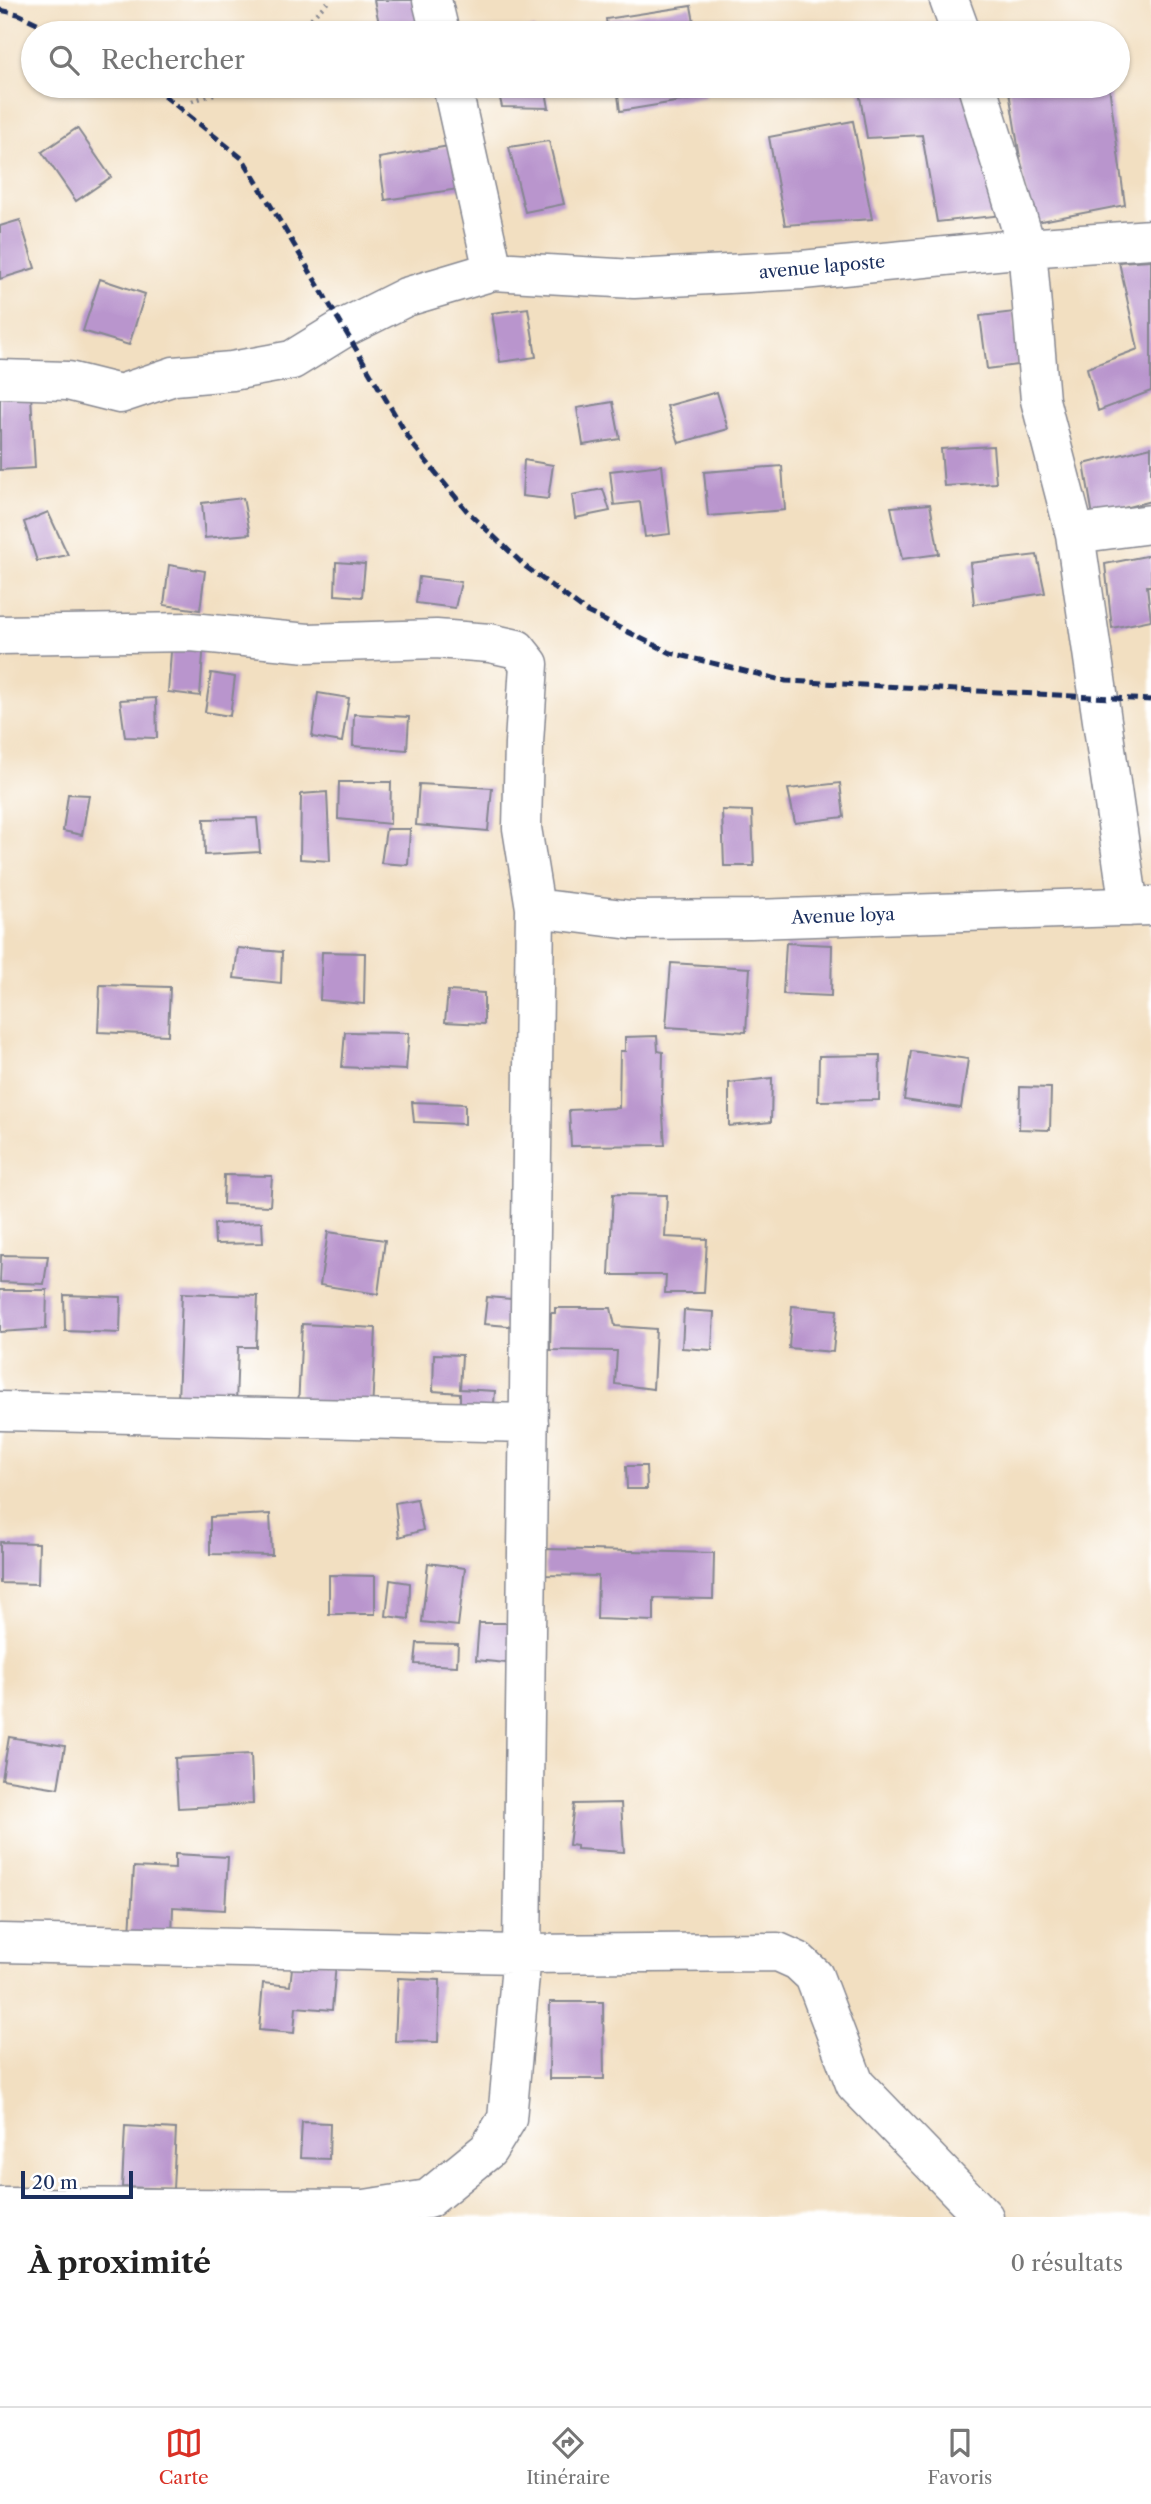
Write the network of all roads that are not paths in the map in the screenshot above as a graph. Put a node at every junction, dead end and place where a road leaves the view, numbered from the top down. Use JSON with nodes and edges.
{"nodes":[{"id":1,"x":432,"y":0,"type":"edge"},
{"id":2,"x":949,"y":0,"type":"edge"},
{"id":3,"x":437,"y":21,"type":"edge"},
{"id":4,"x":957,"y":21,"type":"edge"},
{"id":5,"x":455,"y":98,"type":"edge"},
{"id":6,"x":981,"y":98,"type":"edge"},
{"id":7,"x":1151,"y":239,"type":"edge"},
{"id":8,"x":1027,"y":248,"type":"junction"},
{"id":9,"x":493,"y":271,"type":"junction"},
{"id":10,"x":0,"y":379,"type":"edge"},
{"id":11,"x":1151,"y":524,"type":"edge"},
{"id":12,"x":1075,"y":534,"type":"junction"},
{"id":13,"x":0,"y":635,"type":"edge"},
{"id":14,"x":1140,"y":906,"type":"edge"},
{"id":15,"x":535,"y":908,"type":"junction"},
{"id":16,"x":0,"y":1411,"type":"edge"},
{"id":17,"x":529,"y":1423,"type":"junction"},
{"id":18,"x":0,"y":1943,"type":"edge"},
{"id":19,"x":522,"y":1954,"type":"junction"},
{"id":20,"x":0,"y":2207,"type":"edge"},
{"id":21,"x":984,"y":2217,"type":"edge"}],
"edges":[{"from":1,"to":3,"type":"street"},
{"from":2,"to":4,"type":"street"},
{"from":5,"to":9,"type":"street"},
{"from":6,"to":8,"type":"street"},
{"from":7,"to":8,"type":"street","name":"avenue laposte"},
{"from":8,"to":9,"type":"street","name":"avenue laposte"},
{"from":8,"to":12,"type":"street"},
{"from":9,"to":10,"type":"street","name":"avenue laposte"},
{"from":11,"to":12,"type":"street"},
{"from":12,"to":14,"type":"street"},
{"from":13,"to":15,"type":"street"},
{"from":14,"to":15,"type":"street","name":"Avenue loya"},
{"from":15,"to":17,"type":"street"},
{"from":16,"to":17,"type":"street"},
{"from":17,"to":19,"type":"street"},
{"from":18,"to":19,"type":"street"},
{"from":19,"to":20,"type":"street"},
{"from":19,"to":21,"type":"street"}]}
